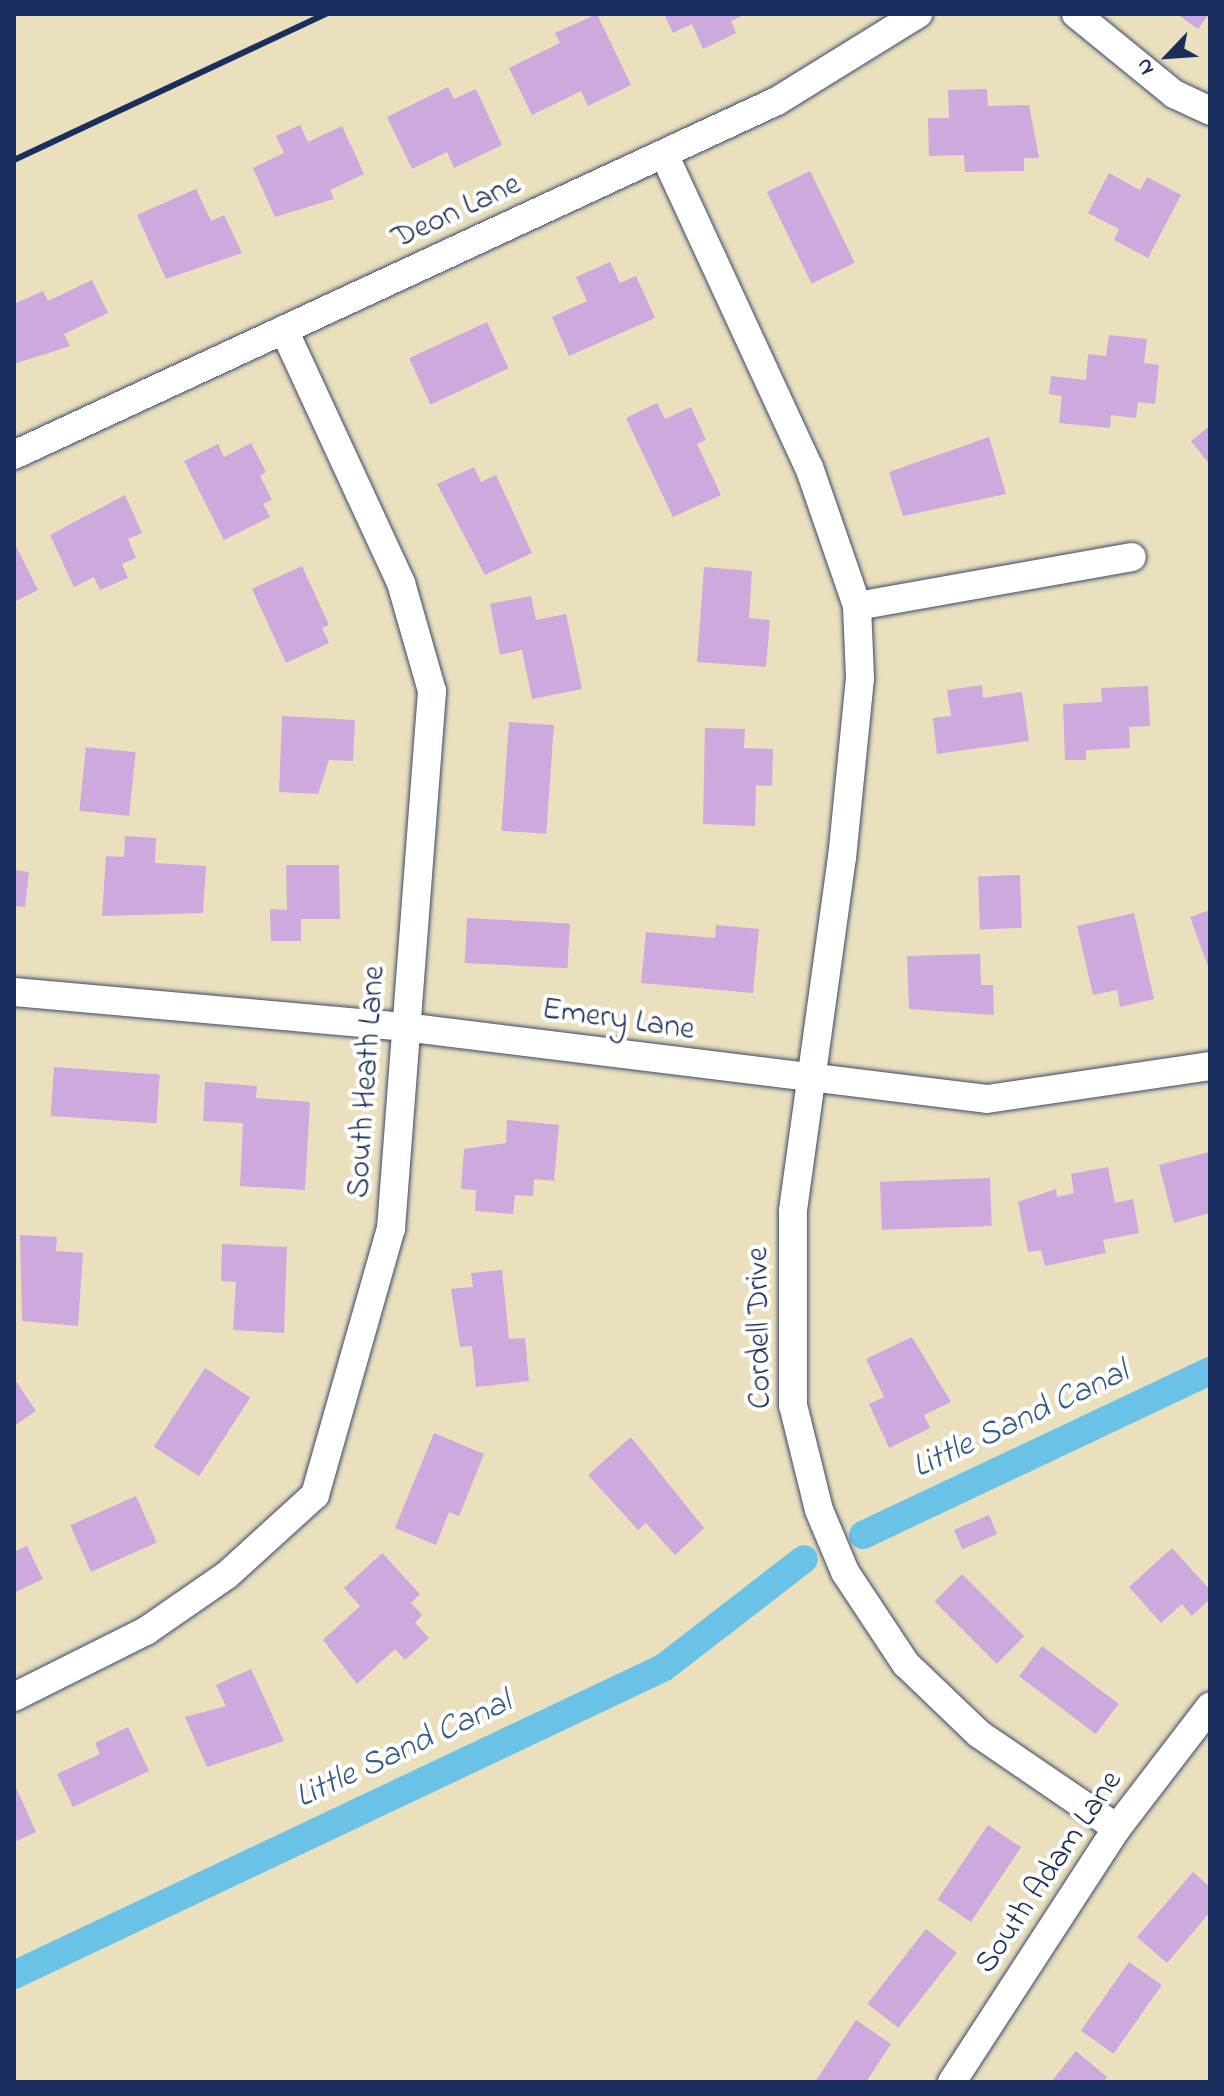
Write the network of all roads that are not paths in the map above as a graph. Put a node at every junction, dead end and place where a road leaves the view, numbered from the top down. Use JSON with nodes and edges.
{"nodes":[{"id":1,"x":918,"y":14,"type":"edge"},
{"id":2,"x":1076,"y":14,"type":"edge"},
{"id":3,"x":1210,"y":111,"type":"edge"},
{"id":4,"x":665,"y":156,"type":"junction"},
{"id":5,"x":284,"y":330,"type":"junction"},
{"id":6,"x":14,"y":455,"type":"edge"},
{"id":7,"x":1132,"y":557,"type":"dead end"},
{"id":8,"x":857,"y":606,"type":"junction"},
{"id":9,"x":14,"y":992,"type":"edge"},
{"id":10,"x":404,"y":1027,"type":"junction"},
{"id":11,"x":1210,"y":1066,"type":"edge"},
{"id":12,"x":812,"y":1082,"type":"junction"},
{"id":13,"x":14,"y":1697,"type":"edge"},
{"id":14,"x":1210,"y":1707,"type":"edge"},
{"id":15,"x":1117,"y":1828,"type":"junction"},
{"id":16,"x":952,"y":2082,"type":"edge"}],
"edges":[{"from":1,"to":4,"type":"street","name":"Deon Lane"},
{"from":2,"to":3,"type":"street"},
{"from":4,"to":5,"type":"street","name":"Deon Lane"},
{"from":4,"to":8,"type":"street","name":"Cordell Drive"},
{"from":5,"to":6,"type":"street","name":"Deon Lane"},
{"from":5,"to":10,"type":"street","name":"South Heath Lane"},
{"from":7,"to":8,"type":"street"},
{"from":8,"to":12,"type":"street","name":"Cordell Drive"},
{"from":9,"to":10,"type":"street","name":"Emery Lane"},
{"from":10,"to":12,"type":"street","name":"Emery Lane"},
{"from":10,"to":13,"type":"street","name":"South Heath Lane"},
{"from":11,"to":12,"type":"street","name":"Emery Lane"},
{"from":12,"to":15,"type":"street","name":"Cordell Drive"},
{"from":14,"to":15,"type":"street","name":"South Adam Lane"},
{"from":15,"to":16,"type":"street","name":"South Adam Lane"}]}
